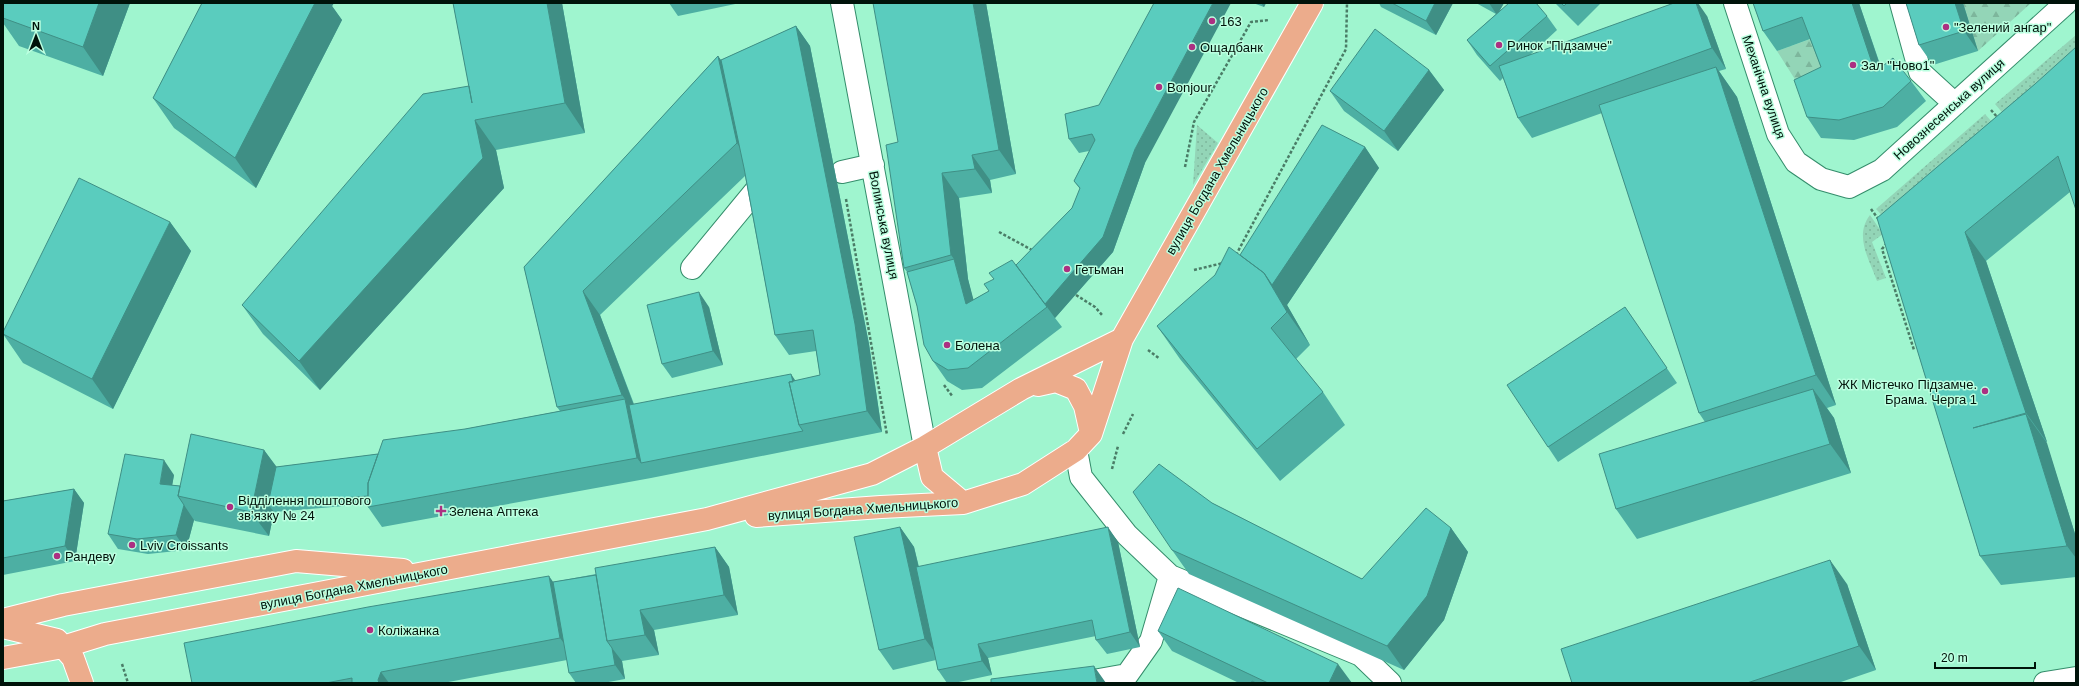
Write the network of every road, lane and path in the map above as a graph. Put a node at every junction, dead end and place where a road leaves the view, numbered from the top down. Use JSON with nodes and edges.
{"nodes":[{"id":1,"x":842,"y":3,"type":"edge"},
{"id":2,"x":1347,"y":3,"type":"edge"},
{"id":3,"x":1735,"y":3,"type":"edge"},
{"id":4,"x":1901,"y":3,"type":"edge"},
{"id":5,"x":2066,"y":3,"type":"edge"},
{"id":6,"x":1310,"y":7,"type":"edge"},
{"id":7,"x":1955,"y":104,"type":"junction"},
{"id":8,"x":1987,"y":105,"type":"dead end"},
{"id":9,"x":2002,"y":122,"type":"edge"},
{"id":10,"x":873,"y":165,"type":"junction"},
{"id":11,"x":842,"y":172,"type":"joint"},
{"id":12,"x":1184,"y":174,"type":"dead end"},
{"id":13,"x":1821,"y":179,"type":"joint"},
{"id":14,"x":758,"y":188,"type":"edge"},
{"id":15,"x":1871,"y":209,"type":"dead end"},
{"id":16,"x":1884,"y":226,"type":"edge"},
{"id":17,"x":999,"y":232,"type":"dead end"},
{"id":18,"x":1889,"y":241,"type":"edge"},
{"id":19,"x":1033,"y":251,"type":"edge"},
{"id":20,"x":1234,"y":260,"type":"edge"},
{"id":21,"x":1227,"y":262,"type":"edge"},
{"id":22,"x":692,"y":268,"type":"dead end"},
{"id":23,"x":1155,"y":280,"type":"junction"},
{"id":24,"x":1076,"y":295,"type":"dead end"},
{"id":25,"x":1095,"y":307,"type":"dead end"},
{"id":26,"x":1122,"y":339,"type":"junction"},
{"id":27,"x":1914,"y":350,"type":"edge"},
{"id":28,"x":1021,"y":389,"type":"junction"},
{"id":29,"x":1091,"y":434,"type":"junction"},
{"id":30,"x":888,"y":440,"type":"dead end"},
{"id":31,"x":925,"y":447,"type":"junction"},
{"id":32,"x":1076,"y":450,"type":"junction"},
{"id":33,"x":963,"y":503,"type":"junction"},
{"id":34,"x":707,"y":520,"type":"junction"},
{"id":35,"x":432,"y":572,"type":"junction"},
{"id":36,"x":1170,"y":576,"type":"junction"},
{"id":37,"x":3,"y":620,"type":"edge"},
{"id":38,"x":3,"y":627,"type":"edge"},
{"id":39,"x":63,"y":647,"type":"junction"},
{"id":40,"x":3,"y":658,"type":"edge"},
{"id":41,"x":122,"y":664,"type":"dead end"},
{"id":42,"x":2076,"y":678,"type":"edge"},
{"id":43,"x":1128,"y":679,"type":"edge"},
{"id":44,"x":82,"y":683,"type":"edge"},
{"id":45,"x":128,"y":683,"type":"edge"},
{"id":46,"x":1082,"y":683,"type":"edge"},
{"id":47,"x":1390,"y":683,"type":"edge"},
{"id":48,"x":2045,"y":683,"type":"edge"}],
"edges":[{"from":1,"to":10,"type":"street","name":"Волинська вулиця"},
{"from":2,"to":20,"type":"path"},
{"from":3,"to":13,"type":"street","name":"Механічна вулиця"},
{"from":4,"to":7,"type":"street"},
{"from":5,"to":7,"type":"street","name":"Новознесенська вулиця"},
{"from":6,"to":12,"type":"path"},
{"from":6,"to":23,"type":"main road","name":"вулиця Богдана Хмельницького"},
{"from":7,"to":13,"type":"street","name":"Новознесенська вулиця"},
{"from":8,"to":9,"type":"path"},
{"from":10,"to":11,"type":"street"},
{"from":10,"to":31,"type":"street","name":"Волинська вулиця"},
{"from":11,"to":30,"type":"path"},
{"from":14,"to":22,"type":"street"},
{"from":15,"to":16,"type":"path"},
{"from":17,"to":19,"type":"path"},
{"from":18,"to":27,"type":"path"},
{"from":21,"to":23,"type":"path"},
{"from":23,"to":26,"type":"main road","name":"вулиця Богдана Хмельницького"},
{"from":24,"to":25,"type":"path"},
{"from":26,"to":28,"type":"main road","name":"вулиця Богдана Хмельницького"},
{"from":26,"to":29,"type":"main road","name":"вулиця Богдана Хмельницького"},
{"from":28,"to":29,"type":"main road"},
{"from":28,"to":31,"type":"main road","name":"вулиця Богдана Хмельницького"},
{"from":29,"to":32,"type":"main road","name":"вулиця Богдана Хмельницького"},
{"from":31,"to":33,"type":"main road"},
{"from":31,"to":34,"type":"main road","name":"вулиця Богдана Хмельницького"},
{"from":32,"to":33,"type":"main road","name":"вулиця Богдана Хмельницького"},
{"from":32,"to":36,"type":"street"},
{"from":33,"to":34,"type":"main road","name":"вулиця Богдана Хмельницького"},
{"from":34,"to":35,"type":"main road","name":"вулиця Богдана Хмельницького"},
{"from":35,"to":37,"type":"main road"},
{"from":35,"to":39,"type":"main road","name":"вулиця Богдана Хмельницького"},
{"from":36,"to":43,"type":"street"},
{"from":36,"to":47,"type":"street"},
{"from":38,"to":39,"type":"main road"},
{"from":39,"to":40,"type":"main road","name":"вулиця Богдана Хмельницького"},
{"from":39,"to":44,"type":"main road"},
{"from":41,"to":45,"type":"path"},
{"from":42,"to":48,"type":"street"},
{"from":43,"to":46,"type":"street"}]}
